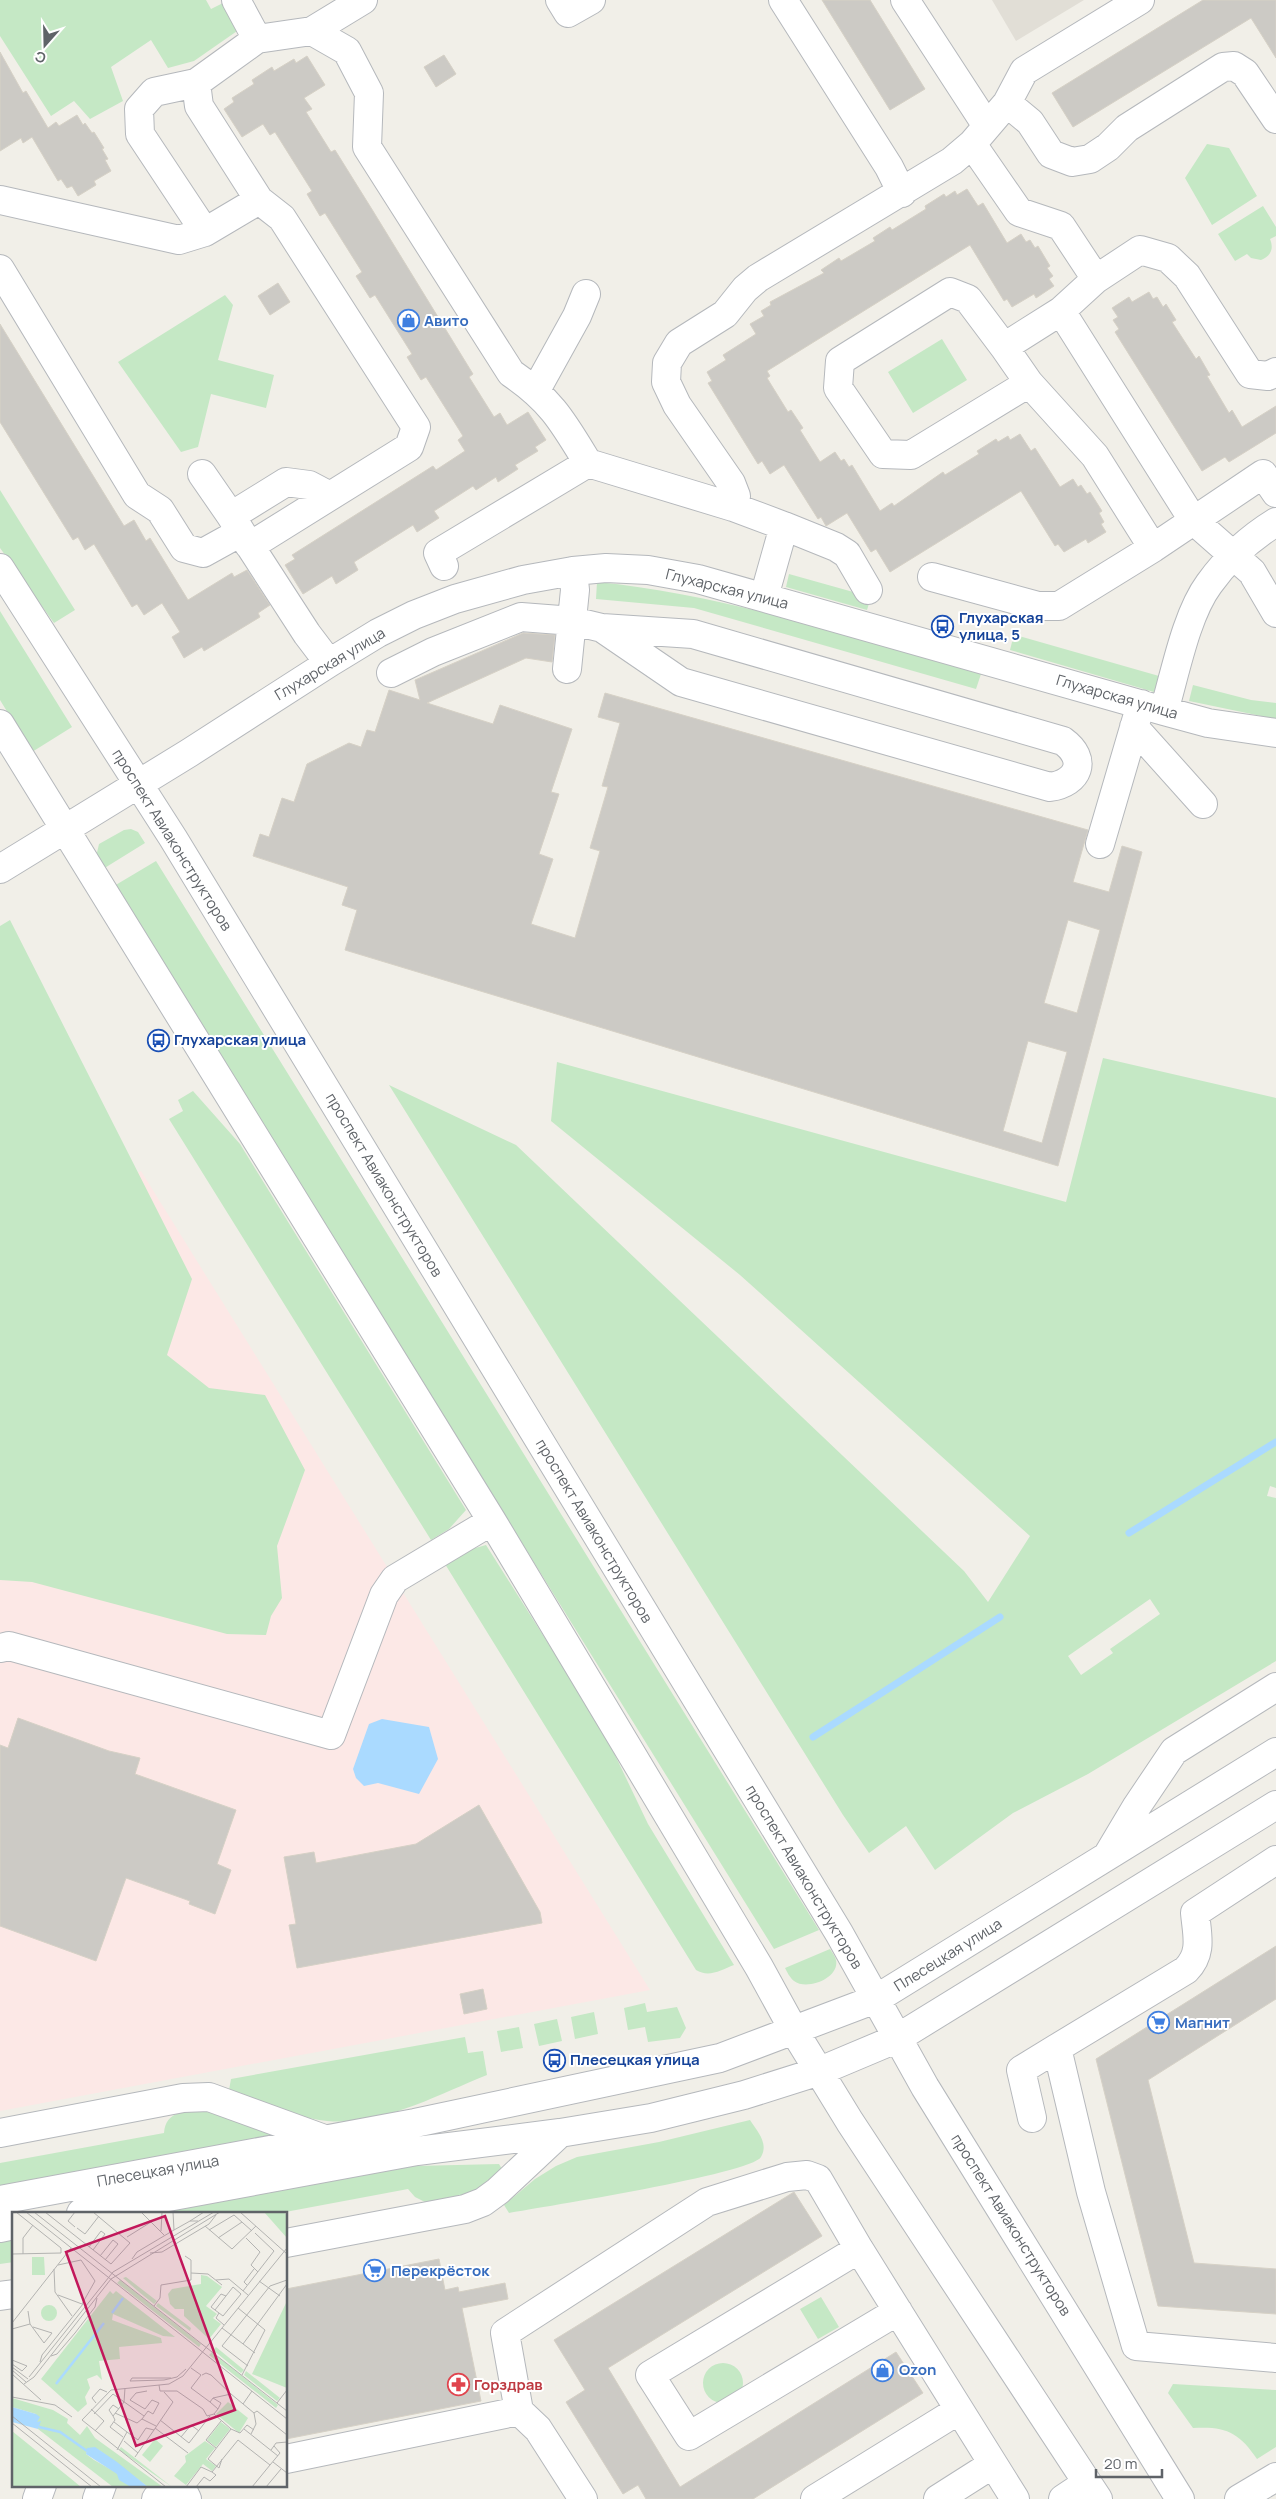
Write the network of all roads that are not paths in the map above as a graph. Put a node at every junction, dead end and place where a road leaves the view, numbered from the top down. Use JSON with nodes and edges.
{"nodes":[{"id":1,"x":236,"y":0,"type":"edge"},
{"id":2,"x":363,"y":0,"type":"edge"},
{"id":3,"x":560,"y":0,"type":"edge"},
{"id":4,"x":591,"y":0,"type":"edge"},
{"id":5,"x":783,"y":0,"type":"edge"},
{"id":6,"x":906,"y":0,"type":"edge"},
{"id":7,"x":1140,"y":0,"type":"edge"},
{"id":8,"x":312,"y":31,"type":"junction"},
{"id":9,"x":257,"y":39,"type":"junction"},
{"id":10,"x":196,"y":83,"type":"junction"},
{"id":11,"x":1007,"y":103,"type":"junction"},
{"id":12,"x":1276,"y":119,"type":"edge"},
{"id":13,"x":979,"y":135,"type":"junction"},
{"id":14,"x":902,"y":192,"type":"junction"},
{"id":15,"x":0,"y":200,"type":"edge"},
{"id":16,"x":259,"y":200,"type":"junction"},
{"id":17,"x":205,"y":232,"type":"junction"},
{"id":18,"x":0,"y":269,"type":"edge"},
{"id":19,"x":1096,"y":279,"type":"junction"},
{"id":20,"x":586,"y":294,"type":"dead end"},
{"id":21,"x":1061,"y":311,"type":"junction"},
{"id":22,"x":1004,"y":347,"type":"junction"},
{"id":23,"x":1276,"y":372,"type":"edge"},
{"id":24,"x":1029,"y":383,"type":"junction"},
{"id":25,"x":536,"y":390,"type":"junction"},
{"id":26,"x":588,"y":463,"type":"junction"},
{"id":27,"x":202,"y":474,"type":"dead end"},
{"id":28,"x":1276,"y":493,"type":"edge"},
{"id":29,"x":733,"y":507,"type":"junction"},
{"id":30,"x":1193,"y":520,"type":"junction"},
{"id":31,"x":1276,"y":522,"type":"edge"},
{"id":32,"x":784,"y":526,"type":"junction"},
{"id":33,"x":241,"y":531,"type":"junction"},
{"id":34,"x":1153,"y":548,"type":"junction"},
{"id":35,"x":1233,"y":555,"type":"junction"},
{"id":36,"x":444,"y":566,"type":"dead end"},
{"id":37,"x":0,"y":568,"type":"edge"},
{"id":38,"x":573,"y":571,"type":"junction"},
{"id":39,"x":932,"y":577,"type":"dead end"},
{"id":40,"x":868,"y":590,"type":"dead end"},
{"id":41,"x":764,"y":597,"type":"junction"},
{"id":42,"x":1276,"y":613,"type":"edge"},
{"id":43,"x":414,"y":615,"type":"junction"},
{"id":44,"x":573,"y":621,"type":"junction"},
{"id":45,"x":602,"y":628,"type":"junction"},
{"id":46,"x":433,"y":652,"type":"junction"},
{"id":47,"x":329,"y":663,"type":"junction"},
{"id":48,"x":567,"y":669,"type":"dead end"},
{"id":49,"x":391,"y":673,"type":"dead end"},
{"id":50,"x":1146,"y":714,"type":"junction"},
{"id":51,"x":0,"y":724,"type":"edge"},
{"id":52,"x":1276,"y":733,"type":"edge"},
{"id":53,"x":137,"y":785,"type":"junction"},
{"id":54,"x":1203,"y":804,"type":"dead end"},
{"id":55,"x":64,"y":828,"type":"junction"},
{"id":56,"x":1100,"y":844,"type":"dead end"},
{"id":57,"x":0,"y":869,"type":"edge"},
{"id":58,"x":492,"y":1521,"type":"junction"},
{"id":59,"x":0,"y":1648,"type":"edge"},
{"id":60,"x":1276,"y":1687,"type":"edge"},
{"id":61,"x":1276,"y":1752,"type":"edge"},
{"id":62,"x":1269,"y":1818,"type":"edge"},
{"id":63,"x":1107,"y":1856,"type":"junction"},
{"id":64,"x":1276,"y":1860,"type":"edge"},
{"id":65,"x":876,"y":1999,"type":"junction"},
{"id":66,"x":793,"y":2029,"type":"junction"},
{"id":67,"x":896,"y":2039,"type":"junction"},
{"id":68,"x":1057,"y":2048,"type":"junction"},
{"id":69,"x":820,"y":2071,"type":"junction"},
{"id":70,"x":1032,"y":2118,"type":"dead end"},
{"id":71,"x":0,"y":2133,"type":"edge"},
{"id":72,"x":560,"y":2133,"type":"junction"},
{"id":73,"x":327,"y":2140,"type":"junction"},
{"id":74,"x":0,"y":2200,"type":"edge"},
{"id":75,"x":86,"y":2212,"type":"edge"},
{"id":76,"x":288,"y":2242,"type":"edge"},
{"id":77,"x":859,"y":2249,"type":"junction"},
{"id":78,"x":898,"y":2311,"type":"junction"},
{"id":79,"x":1276,"y":2358,"type":"edge"},
{"id":80,"x":959,"y":2410,"type":"junction"},
{"id":81,"x":519,"y":2411,"type":"junction"},
{"id":82,"x":288,"y":2459,"type":"edge"},
{"id":83,"x":993,"y":2464,"type":"junction"},
{"id":84,"x":1276,"y":2477,"type":"edge"},
{"id":85,"x":42,"y":2486,"type":"edge"},
{"id":86,"x":102,"y":2486,"type":"edge"},
{"id":87,"x":180,"y":2489,"type":"edge"},
{"id":88,"x":1092,"y":2491,"type":"edge"},
{"id":89,"x":37,"y":2499,"type":"edge"},
{"id":90,"x":97,"y":2499,"type":"edge"},
{"id":91,"x":156,"y":2499,"type":"edge"},
{"id":92,"x":583,"y":2499,"type":"edge"},
{"id":93,"x":815,"y":2499,"type":"edge"},
{"id":94,"x":938,"y":2499,"type":"edge"},
{"id":95,"x":1015,"y":2499,"type":"edge"},
{"id":96,"x":1064,"y":2499,"type":"edge"},
{"id":97,"x":1180,"y":2499,"type":"edge"},
{"id":98,"x":1239,"y":2499,"type":"edge"}],
"edges":[{"from":1,"to":9,"type":"street"},
{"from":2,"to":8,"type":"street"},
{"from":3,"to":4,"type":"street"},
{"from":5,"to":14,"type":"street"},
{"from":6,"to":13,"type":"street"},
{"from":7,"to":11,"type":"street"},
{"from":8,"to":9,"type":"street"},
{"from":8,"to":25,"type":"street"},
{"from":9,"to":10,"type":"street"},
{"from":10,"to":16,"type":"street"},
{"from":10,"to":17,"type":"street"},
{"from":11,"to":12,"type":"street"},
{"from":11,"to":13,"type":"street"},
{"from":13,"to":14,"type":"street"},
{"from":13,"to":19,"type":"street"},
{"from":14,"to":29,"type":"street"},
{"from":15,"to":17,"type":"street"},
{"from":16,"to":17,"type":"street"},
{"from":16,"to":33,"type":"street"},
{"from":18,"to":33,"type":"street"},
{"from":19,"to":21,"type":"street"},
{"from":19,"to":23,"type":"street"},
{"from":20,"to":25,"type":"street"},
{"from":21,"to":22,"type":"street"},
{"from":21,"to":30,"type":"street"},
{"from":22,"to":24,"type":"street"},
{"from":22,"to":24,"type":"street"},
{"from":24,"to":34,"type":"street"},
{"from":25,"to":26,"type":"street"},
{"from":26,"to":29,"type":"street"},
{"from":26,"to":36,"type":"street"},
{"from":27,"to":33,"type":"street"},
{"from":28,"to":30,"type":"street"},
{"from":29,"to":32,"type":"street"},
{"from":30,"to":34,"type":"street"},
{"from":30,"to":35,"type":"street"},
{"from":31,"to":35,"type":"street"},
{"from":32,"to":40,"type":"street"},
{"from":32,"to":41,"type":"street"},
{"from":33,"to":47,"type":"street"},
{"from":34,"to":39,"type":"street"},
{"from":35,"to":42,"type":"street"},
{"from":35,"to":50,"type":"street"},
{"from":37,"to":53,"type":"street","name":"проспект Авиаконструкторов"},
{"from":38,"to":41,"type":"street","name":"Глухарская улица"},
{"from":38,"to":43,"type":"street","name":"Глухарская улица"},
{"from":38,"to":44,"type":"street"},
{"from":41,"to":50,"type":"street","name":"Глухарская улица"},
{"from":43,"to":46,"type":"street"},
{"from":43,"to":47,"type":"street","name":"Глухарская улица"},
{"from":44,"to":45,"type":"street"},
{"from":44,"to":46,"type":"street"},
{"from":44,"to":48,"type":"street"},
{"from":45,"to":45,"type":"street"},
{"from":46,"to":49,"type":"street"},
{"from":47,"to":53,"type":"street","name":"Глухарская улица"},
{"from":50,"to":52,"type":"street","name":"Глухарская улица"},
{"from":50,"to":54,"type":"street"},
{"from":50,"to":56,"type":"street"},
{"from":51,"to":55,"type":"street"},
{"from":53,"to":55,"type":"street","name":"Глухарская улица"},
{"from":53,"to":65,"type":"street","name":"проспект Авиаконструкторов"},
{"from":55,"to":57,"type":"street","name":"Глухарская улица"},
{"from":55,"to":58,"type":"street"},
{"from":58,"to":59,"type":"street"},
{"from":58,"to":66,"type":"street"},
{"from":60,"to":63,"type":"street"},
{"from":61,"to":63,"type":"street","name":"Плесецкая улица"},
{"from":62,"to":67,"type":"street","name":"Плесецкая улица"},
{"from":63,"to":65,"type":"street","name":"Плесецкая улица"},
{"from":64,"to":68,"type":"street"},
{"from":65,"to":66,"type":"street","name":"Плесецкая улица"},
{"from":65,"to":67,"type":"street","name":"проспект Авиаконструкторов"},
{"from":66,"to":69,"type":"street"},
{"from":66,"to":73,"type":"street","name":"Плесецкая улица"},
{"from":67,"to":69,"type":"street","name":"Плесецкая улица"},
{"from":67,"to":97,"type":"street","name":"проспект Авиаконструкторов"},
{"from":68,"to":70,"type":"street"},
{"from":68,"to":79,"type":"street"},
{"from":69,"to":72,"type":"street","name":"Плесецкая улица"},
{"from":69,"to":88,"type":"street"},
{"from":71,"to":73,"type":"street"},
{"from":72,"to":75,"type":"street","name":"Плесецкая улица"},
{"from":72,"to":76,"type":"street"},
{"from":73,"to":74,"type":"street","name":"Плесецкая улица"},
{"from":77,"to":78,"type":"street"},
{"from":77,"to":78,"type":"street"},
{"from":77,"to":81,"type":"street"},
{"from":78,"to":80,"type":"street"},
{"from":80,"to":83,"type":"street"},
{"from":80,"to":93,"type":"street"},
{"from":81,"to":82,"type":"street"},
{"from":81,"to":92,"type":"street"},
{"from":83,"to":94,"type":"street"},
{"from":83,"to":95,"type":"street"},
{"from":84,"to":98,"type":"street"},
{"from":85,"to":89,"type":"street"},
{"from":86,"to":90,"type":"street"},
{"from":87,"to":91,"type":"street"},
{"from":88,"to":96,"type":"street"}]}
